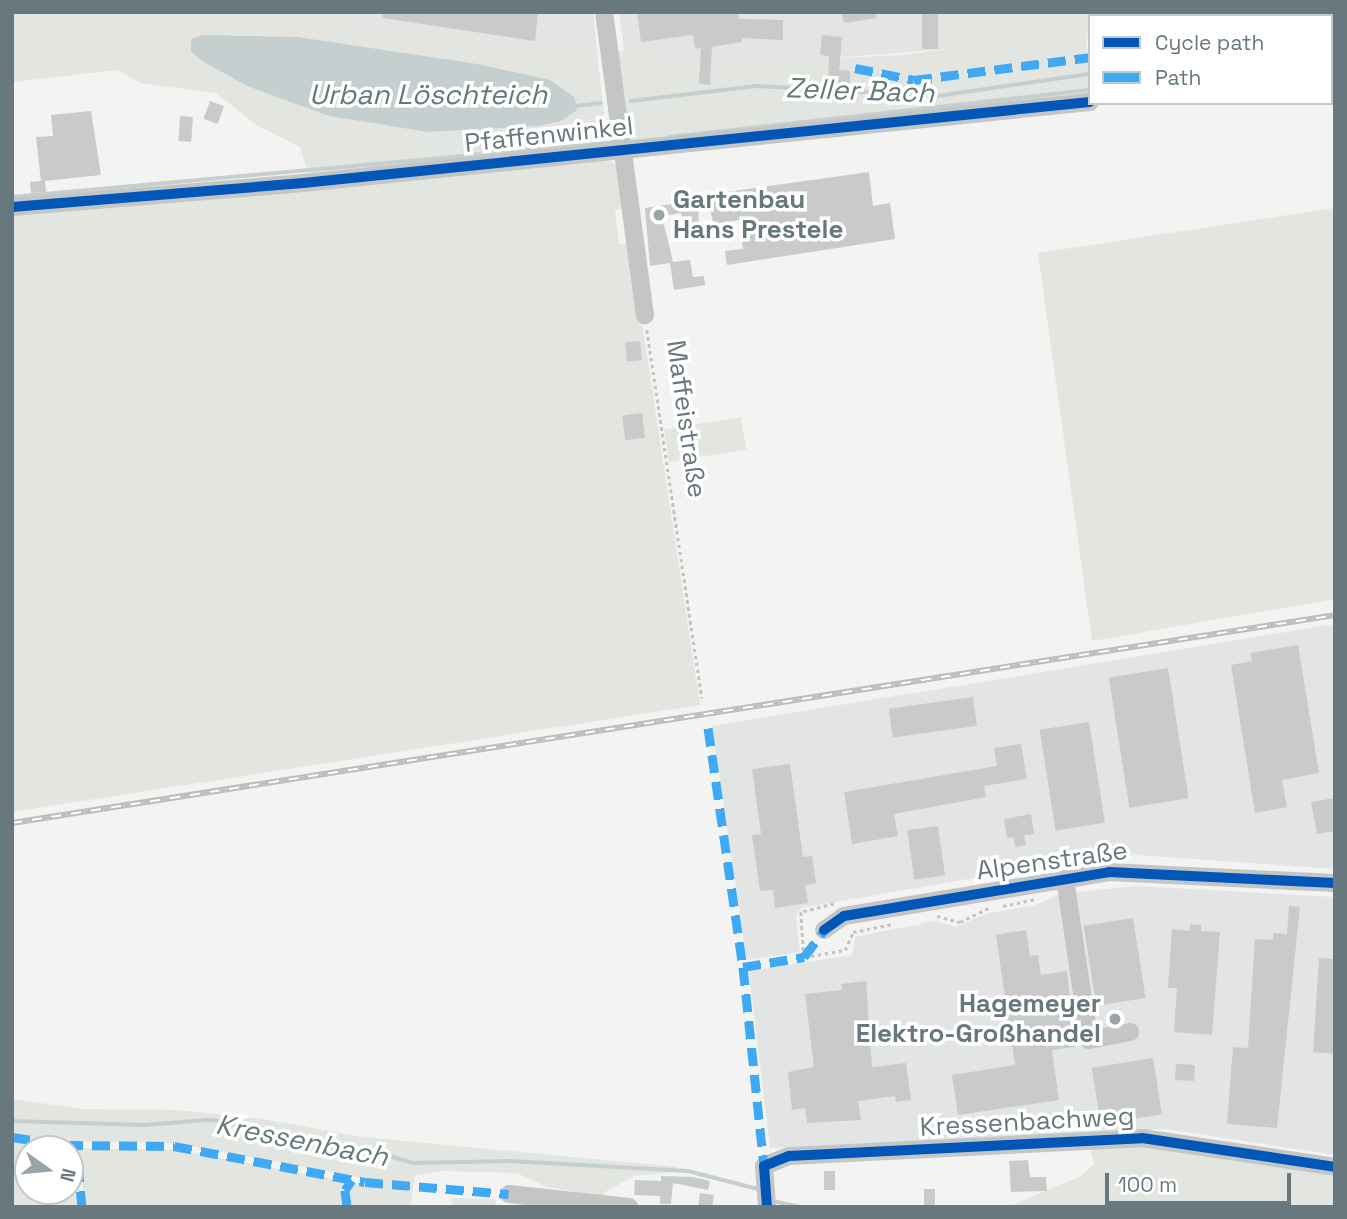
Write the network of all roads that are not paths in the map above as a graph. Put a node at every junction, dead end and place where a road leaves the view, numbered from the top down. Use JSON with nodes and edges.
{"nodes":[{"id":1,"x":604,"y":12,"type":"edge"},
{"id":2,"x":1088,"y":102,"type":"edge"},
{"id":3,"x":620,"y":145,"type":"junction"},
{"id":4,"x":12,"y":207,"type":"edge"},
{"id":5,"x":645,"y":315,"type":"road end"},
{"id":6,"x":1065,"y":878,"type":"junction"},
{"id":7,"x":1335,"y":883,"type":"edge"},
{"id":8,"x":824,"y":930,"type":"dead end"},
{"id":9,"x":1130,"y":1032,"type":"dead end"},
{"id":10,"x":1335,"y":1167,"type":"edge"},
{"id":11,"x":509,"y":1194,"type":"dead end"},
{"id":12,"x":542,"y":1201,"type":"edge"},
{"id":13,"x":629,"y":1207,"type":"edge"},
{"id":14,"x":767,"y":1207,"type":"edge"}],
"edges":[{"from":1,"to":3,"type":"street","name":"Maffeistraße"},
{"from":2,"to":3,"type":"street","name":"Pfaffenwinkel"},
{"from":3,"to":4,"type":"street","name":"Pfaffenwinkel"},
{"from":3,"to":5,"type":"street","name":"Maffeistraße"},
{"from":6,"to":7,"type":"street","name":"Alpenstraße"},
{"from":6,"to":8,"type":"street","name":"Alpenstraße"},
{"from":6,"to":9,"type":"street"},
{"from":10,"to":14,"type":"street","name":"Kressenbachweg"},
{"from":11,"to":12,"type":"street"},
{"from":12,"to":13,"type":"street"}]}
